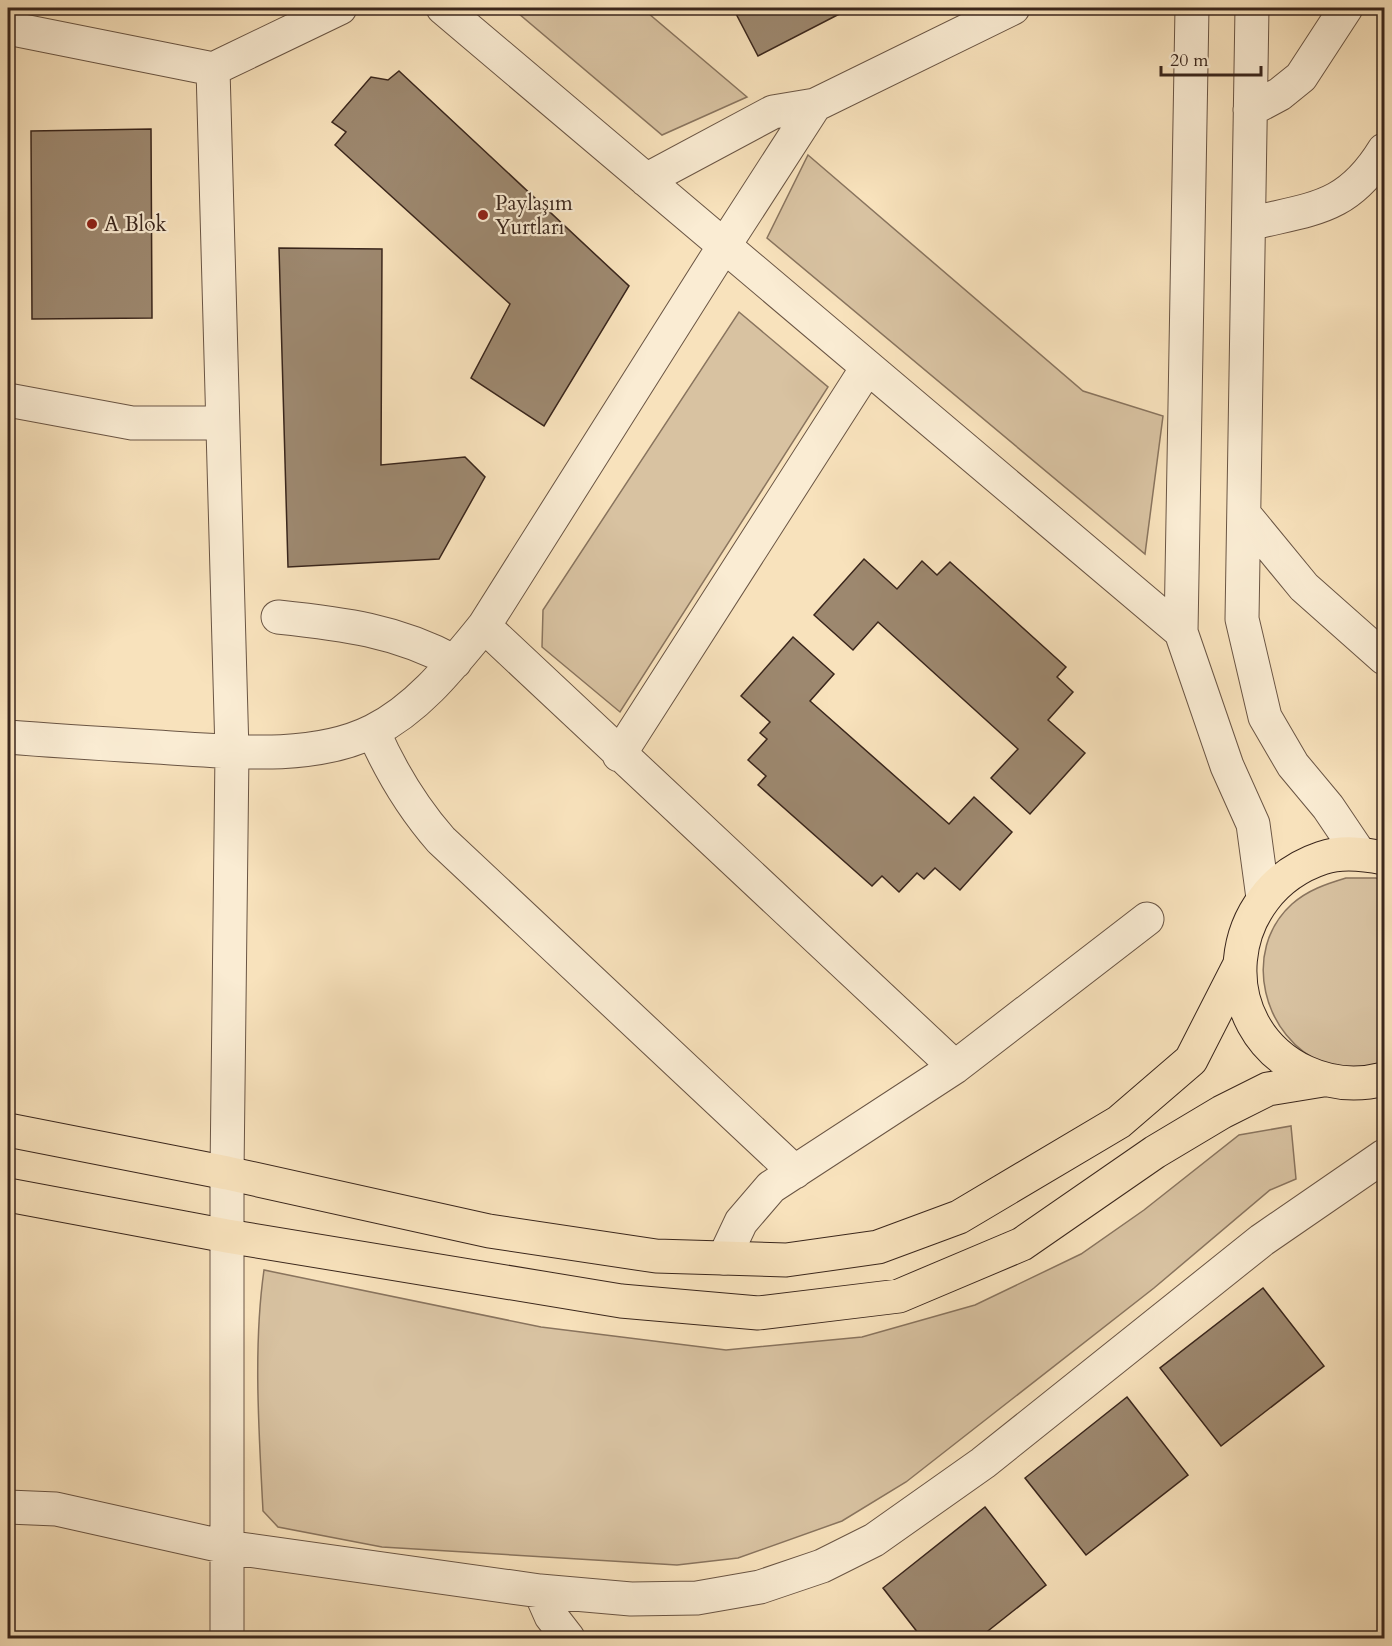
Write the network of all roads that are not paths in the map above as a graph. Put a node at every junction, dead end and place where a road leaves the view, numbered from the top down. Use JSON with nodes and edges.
{"nodes":[{"id":1,"x":340,"y":8,"type":"edge"},
{"id":2,"x":443,"y":8,"type":"edge"},
{"id":3,"x":1013,"y":8,"type":"edge"},
{"id":4,"x":1192,"y":8,"type":"edge"},
{"id":5,"x":1252,"y":8,"type":"edge"},
{"id":6,"x":1346,"y":8,"type":"edge"},
{"id":7,"x":8,"y":28,"type":"edge"},
{"id":8,"x":213,"y":69,"type":"junction"},
{"id":9,"x":815,"y":105,"type":"junction"},
{"id":10,"x":1250,"y":110,"type":"junction"},
{"id":11,"x":1384,"y":150,"type":"edge"},
{"id":12,"x":646,"y":180,"type":"junction"},
{"id":13,"x":1249,"y":224,"type":"junction"},
{"id":14,"x":723,"y":246,"type":"junction"},
{"id":15,"x":867,"y":368,"type":"junction"},
{"id":16,"x":8,"y":400,"type":"edge"},
{"id":17,"x":222,"y":423,"type":"junction"},
{"id":18,"x":1244,"y":514,"type":"junction"},
{"id":19,"x":278,"y":617,"type":"dead end"},
{"id":20,"x":484,"y":626,"type":"junction"},
{"id":21,"x":1180,"y":632,"type":"junction"},
{"id":22,"x":1384,"y":658,"type":"edge"},
{"id":23,"x":455,"y":662,"type":"junction"},
{"id":24,"x":373,"y":731,"type":"junction"},
{"id":25,"x":8,"y":737,"type":"edge"},
{"id":26,"x":232,"y":752,"type":"junction"},
{"id":27,"x":619,"y":754,"type":"junction"},
{"id":28,"x":1372,"y":855,"type":"edge"},
{"id":29,"x":1263,"y":898,"type":"junction"},
{"id":30,"x":1147,"y":919,"type":"dead end"},
{"id":31,"x":1239,"y":966,"type":"junction"},
{"id":32,"x":955,"y":1067,"type":"junction"},
{"id":33,"x":1384,"y":1079,"type":"edge"},
{"id":34,"x":1323,"y":1080,"type":"junction"},
{"id":35,"x":8,"y":1130,"type":"edge"},
{"id":36,"x":1384,"y":1156,"type":"edge"},
{"id":37,"x":795,"y":1172,"type":"junction"},
{"id":38,"x":227,"y":1173,"type":"junction"},
{"id":39,"x":8,"y":1195,"type":"edge"},
{"id":40,"x":227,"y":1236,"type":"junction"},
{"id":41,"x":724,"y":1258,"type":"junction"},
{"id":42,"x":8,"y":1507,"type":"edge"},
{"id":43,"x":226,"y":1547,"type":"junction"},
{"id":44,"x":540,"y":1591,"type":"junction"},
{"id":45,"x":227,"y":1638,"type":"edge"},
{"id":46,"x":567,"y":1638,"type":"edge"}],
"edges":[{"from":1,"to":8,"type":"street"},
{"from":2,"to":12,"type":"street"},
{"from":3,"to":9,"type":"street"},
{"from":4,"to":21,"type":"street"},
{"from":5,"to":10,"type":"street"},
{"from":6,"to":10,"type":"street"},
{"from":7,"to":8,"type":"street"},
{"from":8,"to":17,"type":"street"},
{"from":9,"to":12,"type":"street"},
{"from":9,"to":14,"type":"street"},
{"from":10,"to":13,"type":"street"},
{"from":11,"to":13,"type":"street"},
{"from":12,"to":14,"type":"street"},
{"from":13,"to":18,"type":"street"},
{"from":14,"to":15,"type":"street"},
{"from":14,"to":20,"type":"street"},
{"from":15,"to":21,"type":"street"},
{"from":15,"to":27,"type":"street"},
{"from":16,"to":17,"type":"street"},
{"from":17,"to":26,"type":"street"},
{"from":18,"to":22,"type":"street"},
{"from":18,"to":28,"type":"street"},
{"from":19,"to":23,"type":"street"},
{"from":20,"to":23,"type":"street"},
{"from":20,"to":27,"type":"street"},
{"from":21,"to":29,"type":"street"},
{"from":23,"to":24,"type":"street"},
{"from":24,"to":26,"type":"street"},
{"from":24,"to":37,"type":"street"},
{"from":25,"to":26,"type":"street"},
{"from":26,"to":38,"type":"street"},
{"from":27,"to":32,"type":"street"},
{"from":28,"to":29,"type":"main road"},
{"from":29,"to":31,"type":"main road"},
{"from":30,"to":32,"type":"street"},
{"from":31,"to":34,"type":"main road"},
{"from":31,"to":41,"type":"main road"},
{"from":32,"to":37,"type":"street"},
{"from":33,"to":34,"type":"main road"},
{"from":34,"to":40,"type":"main road"},
{"from":35,"to":38,"type":"main road"},
{"from":36,"to":44,"type":"street"},
{"from":37,"to":41,"type":"street"},
{"from":38,"to":40,"type":"street"},
{"from":38,"to":41,"type":"main road"},
{"from":39,"to":40,"type":"main road"},
{"from":40,"to":43,"type":"street"},
{"from":42,"to":43,"type":"street"},
{"from":43,"to":44,"type":"street"},
{"from":43,"to":45,"type":"street"},
{"from":44,"to":46,"type":"street"}]}
